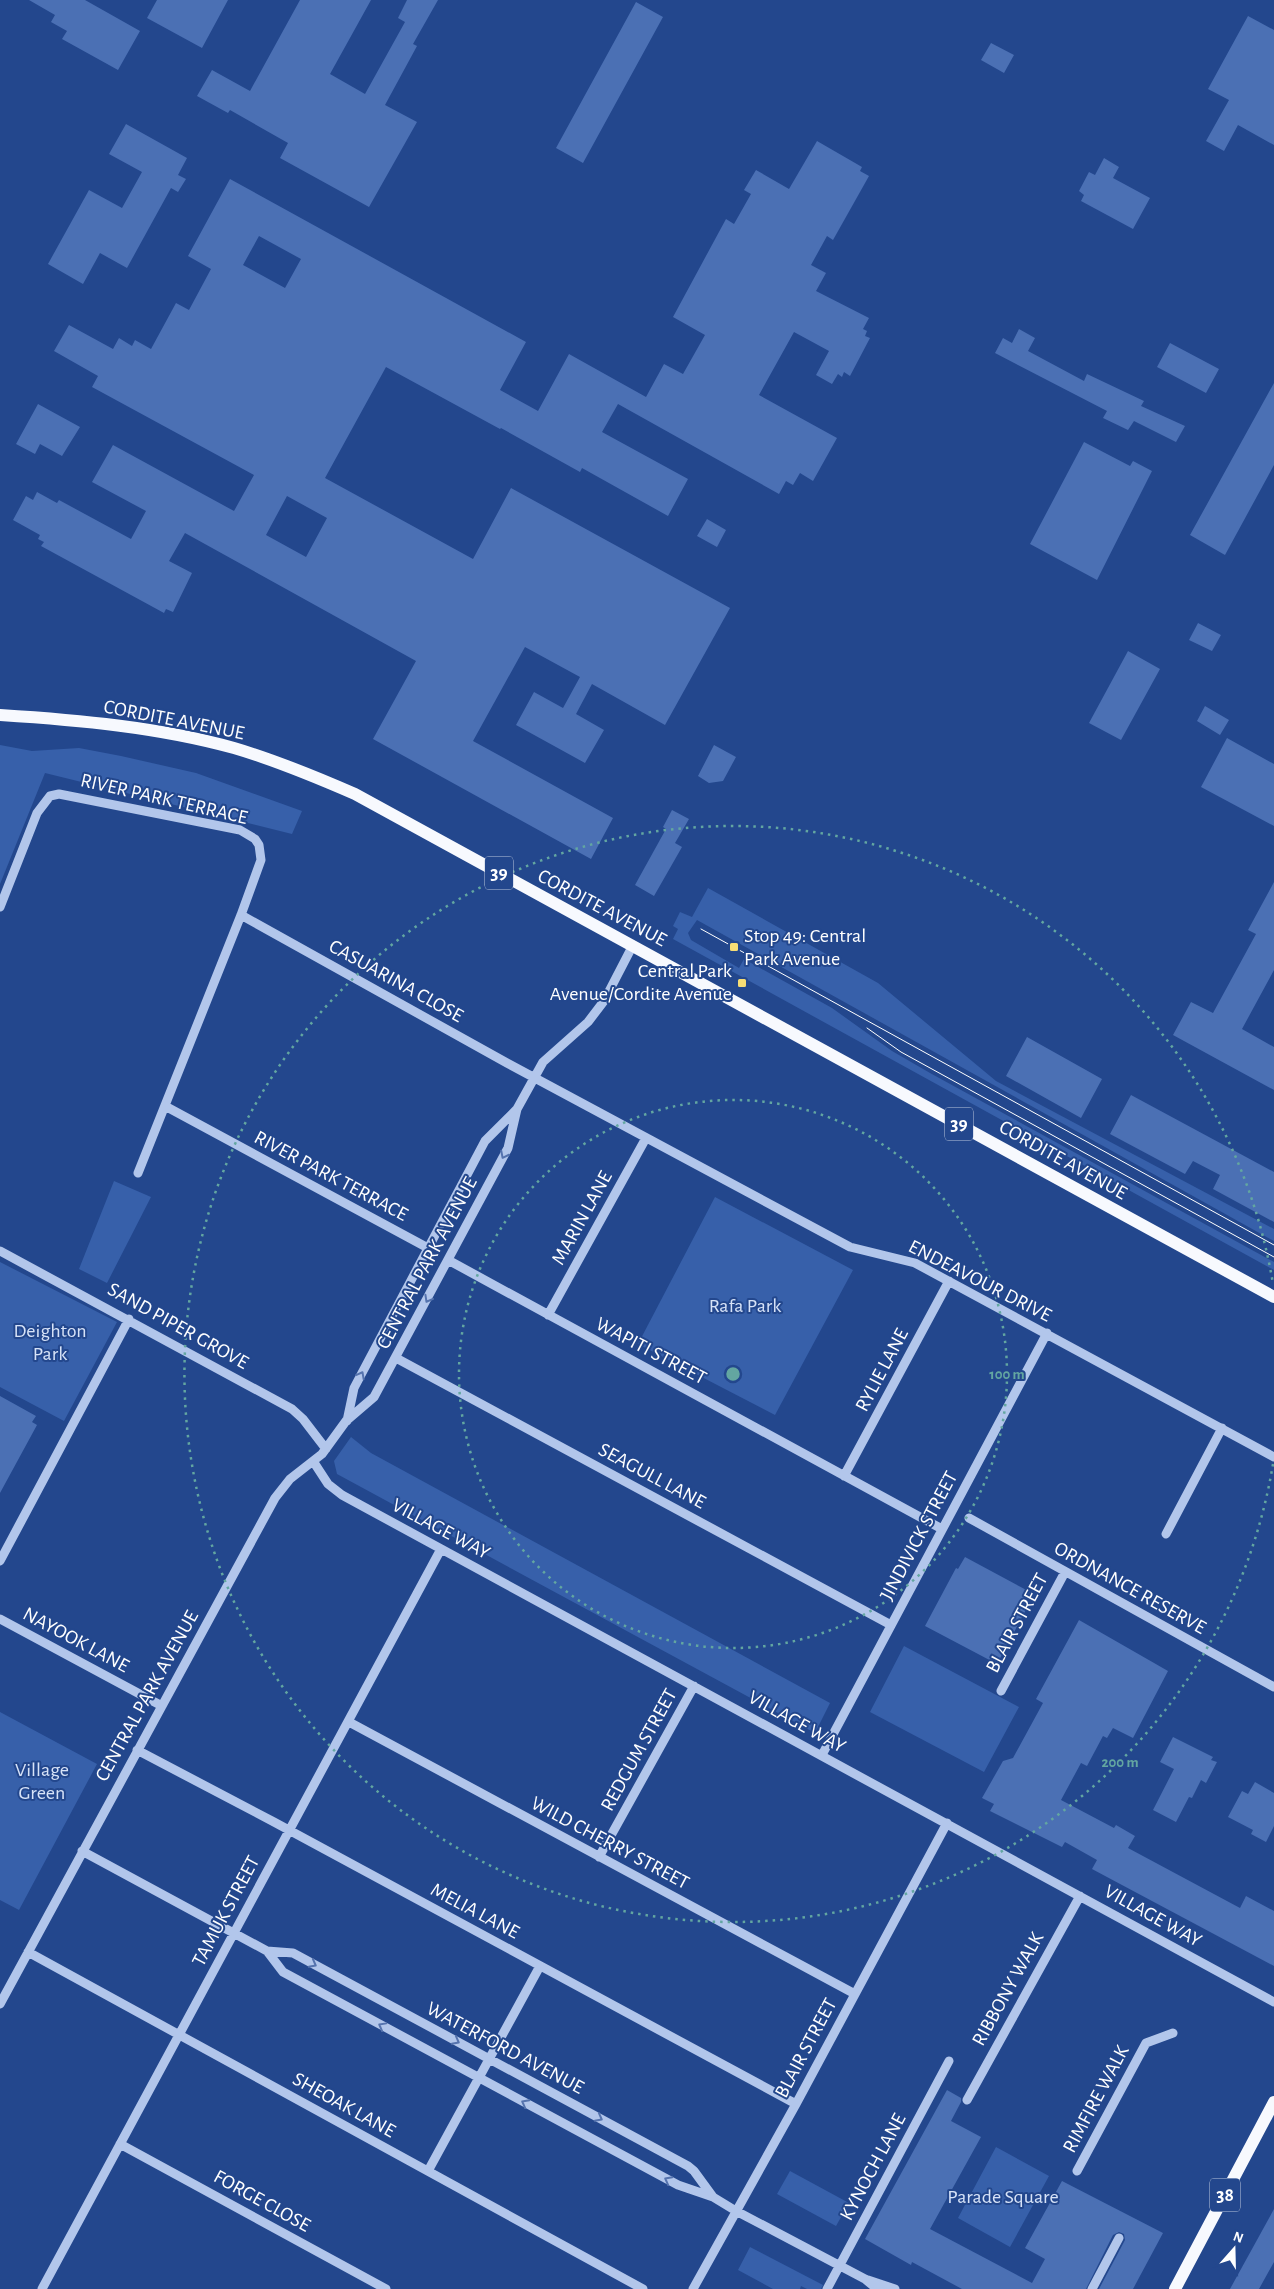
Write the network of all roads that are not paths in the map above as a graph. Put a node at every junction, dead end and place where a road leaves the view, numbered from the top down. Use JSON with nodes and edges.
{"nodes":[{"id":1,"x":0,"y":715,"type":"edge"},
{"id":2,"x":0,"y":907,"type":"edge"},
{"id":3,"x":241,"y":915,"type":"junction"},
{"id":4,"x":633,"y":945,"type":"junction"},
{"id":5,"x":534,"y":1077,"type":"junction"},
{"id":6,"x":165,"y":1106,"type":"junction"},
{"id":7,"x":517,"y":1109,"type":"junction"},
{"id":8,"x":646,"y":1138,"type":"junction"},
{"id":9,"x":138,"y":1173,"type":"dead end"},
{"id":10,"x":428,"y":1248,"type":"junction"},
{"id":11,"x":0,"y":1250,"type":"edge"},
{"id":12,"x":448,"y":1260,"type":"junction"},
{"id":13,"x":949,"y":1281,"type":"junction"},
{"id":14,"x":1274,"y":1296,"type":"edge"},
{"id":15,"x":548,"y":1315,"type":"junction"},
{"id":16,"x":129,"y":1319,"type":"junction"},
{"id":17,"x":1047,"y":1333,"type":"junction"},
{"id":18,"x":396,"y":1358,"type":"junction"},
{"id":19,"x":346,"y":1422,"type":"junction"},
{"id":20,"x":1222,"y":1428,"type":"junction"},
{"id":21,"x":326,"y":1449,"type":"junction"},
{"id":22,"x":1274,"y":1457,"type":"edge"},
{"id":23,"x":313,"y":1461,"type":"junction"},
{"id":24,"x":844,"y":1476,"type":"junction"},
{"id":25,"x":969,"y":1518,"type":"dead end"},
{"id":26,"x":942,"y":1529,"type":"junction"},
{"id":27,"x":1166,"y":1534,"type":"dead end"},
{"id":28,"x":441,"y":1549,"type":"junction"},
{"id":29,"x":0,"y":1561,"type":"edge"},
{"id":30,"x":1065,"y":1572,"type":"junction"},
{"id":31,"x":0,"y":1619,"type":"edge"},
{"id":32,"x":891,"y":1625,"type":"junction"},
{"id":33,"x":694,"y":1686,"type":"junction"},
{"id":34,"x":1274,"y":1687,"type":"edge"},
{"id":35,"x":1001,"y":1691,"type":"dead end"},
{"id":36,"x":162,"y":1706,"type":"junction"},
{"id":37,"x":350,"y":1722,"type":"junction"},
{"id":38,"x":137,"y":1750,"type":"junction"},
{"id":39,"x":822,"y":1755,"type":"junction"},
{"id":40,"x":947,"y":1823,"type":"junction"},
{"id":41,"x":290,"y":1830,"type":"junction"},
{"id":42,"x":82,"y":1851,"type":"junction"},
{"id":43,"x":599,"y":1857,"type":"junction"},
{"id":44,"x":1080,"y":1896,"type":"junction"},
{"id":45,"x":234,"y":1933,"type":"junction"},
{"id":46,"x":267,"y":1951,"type":"junction"},
{"id":47,"x":28,"y":1952,"type":"junction"},
{"id":48,"x":540,"y":1966,"type":"junction"},
{"id":49,"x":855,"y":1994,"type":"junction"},
{"id":50,"x":1,"y":1999,"type":"edge"},
{"id":51,"x":1274,"y":2002,"type":"edge"},
{"id":52,"x":1173,"y":2033,"type":"dead end"},
{"id":53,"x":179,"y":2035,"type":"junction"},
{"id":54,"x":489,"y":2059,"type":"junction"},
{"id":55,"x":949,"y":2061,"type":"dead end"},
{"id":56,"x":478,"y":2079,"type":"junction"},
{"id":57,"x":967,"y":2100,"type":"dead end"},
{"id":58,"x":1274,"y":2102,"type":"edge"},
{"id":59,"x":796,"y":2104,"type":"junction"},
{"id":60,"x":120,"y":2144,"type":"junction"},
{"id":61,"x":1077,"y":2171,"type":"dead end"},
{"id":62,"x":428,"y":2172,"type":"junction"},
{"id":63,"x":714,"y":2197,"type":"junction"},
{"id":64,"x":736,"y":2211,"type":"junction"},
{"id":65,"x":1119,"y":2238,"type":"dead end"},
{"id":66,"x":839,"y":2265,"type":"junction"},
{"id":67,"x":368,"y":2279,"type":"junction"},
{"id":68,"x":865,"y":2279,"type":"junction"},
{"id":69,"x":42,"y":2289,"type":"edge"},
{"id":70,"x":363,"y":2289,"type":"edge"},
{"id":71,"x":386,"y":2289,"type":"edge"},
{"id":72,"x":643,"y":2289,"type":"edge"},
{"id":73,"x":693,"y":2289,"type":"edge"},
{"id":74,"x":827,"y":2289,"type":"edge"},
{"id":75,"x":876,"y":2289,"type":"edge"},
{"id":76,"x":895,"y":2289,"type":"edge"},
{"id":77,"x":1092,"y":2289,"type":"edge"},
{"id":78,"x":1175,"y":2289,"type":"edge"}],
"edges":[{"from":1,"to":4,"type":"main road","name":"CORDITE AVENUE","number":"39"},
{"from":2,"to":3,"type":"street","name":"RIVER PARK TERRACE"},
{"from":3,"to":5,"type":"street","name":"CASUARINA CLOSE"},
{"from":3,"to":6,"type":"street","name":"RIVER PARK TERRACE"},
{"from":4,"to":5,"type":"street","name":"CENTRAL PARK AVENUE"},
{"from":4,"to":14,"type":"main road","name":"CORDITE AVENUE","number":"39"},
{"from":5,"to":7,"type":"street","name":"CENTRAL PARK AVENUE"},
{"from":5,"to":8,"type":"street","name":"ENDEAVOUR DRIVE"},
{"from":6,"to":9,"type":"street","name":"RIVER PARK TERRACE"},
{"from":6,"to":10,"type":"street","name":"RIVER PARK TERRACE"},
{"from":7,"to":10,"type":"street","name":"CENTRAL PARK AVENUE"},
{"from":7,"to":12,"type":"street","name":"CENTRAL PARK AVENUE","one_way":true},
{"from":8,"to":13,"type":"street","name":"ENDEAVOUR DRIVE"},
{"from":8,"to":15,"type":"street","name":"MARIN LANE"},
{"from":19,"to":10,"type":"street","name":"CENTRAL PARK AVENUE","one_way":true},
{"from":11,"to":16,"type":"street","name":"SAND PIPER GROVE"},
{"from":12,"to":15,"type":"street","name":"WAPITI STREET"},
{"from":12,"to":18,"type":"street","name":"CENTRAL PARK AVENUE","one_way":true},
{"from":13,"to":17,"type":"street","name":"ENDEAVOUR DRIVE"},
{"from":13,"to":24,"type":"street","name":"RYLIE LANE"},
{"from":15,"to":24,"type":"street","name":"WAPITI STREET"},
{"from":16,"to":21,"type":"street","name":"SAND PIPER GROVE"},
{"from":16,"to":29,"type":"street"},
{"from":17,"to":20,"type":"street","name":"ENDEAVOUR DRIVE"},
{"from":17,"to":26,"type":"street","name":"JINDIVICK STREET"},
{"from":18,"to":19,"type":"street","name":"CENTRAL PARK AVENUE"},
{"from":18,"to":32,"type":"street","name":"SEAGULL LANE"},
{"from":19,"to":21,"type":"street","name":"CENTRAL PARK AVENUE"},
{"from":20,"to":22,"type":"street","name":"ENDEAVOUR DRIVE"},
{"from":20,"to":27,"type":"street"},
{"from":21,"to":23,"type":"street","name":"CENTRAL PARK AVENUE"},
{"from":23,"to":28,"type":"street","name":"VILLAGE WAY"},
{"from":23,"to":36,"type":"street","name":"CENTRAL PARK AVENUE"},
{"from":24,"to":26,"type":"street","name":"WAPITI STREET"},
{"from":25,"to":30,"type":"street","name":"ORDNANCE RESERVE"},
{"from":26,"to":32,"type":"street","name":"JINDIVICK STREET"},
{"from":28,"to":33,"type":"street","name":"VILLAGE WAY"},
{"from":28,"to":37,"type":"street","name":"TAMUK STREET"},
{"from":30,"to":34,"type":"street","name":"ORDNANCE RESERVE"},
{"from":30,"to":35,"type":"street","name":"BLAIR STREET"},
{"from":31,"to":36,"type":"street","name":"NAYOOK LANE"},
{"from":32,"to":39,"type":"street","name":"JINDIVICK STREET"},
{"from":33,"to":39,"type":"street","name":"VILLAGE WAY"},
{"from":33,"to":43,"type":"street","name":"REDGUM STREET"},
{"from":36,"to":38,"type":"street","name":"CENTRAL PARK AVENUE"},
{"from":37,"to":41,"type":"street","name":"TAMUK STREET"},
{"from":37,"to":43,"type":"street","name":"WILD CHERRY STREET"},
{"from":38,"to":41,"type":"street","name":"MELIA LANE"},
{"from":38,"to":42,"type":"street","name":"CENTRAL PARK AVENUE"},
{"from":39,"to":40,"type":"street","name":"VILLAGE WAY"},
{"from":40,"to":44,"type":"street","name":"VILLAGE WAY"},
{"from":40,"to":49,"type":"street","name":"BLAIR STREET"},
{"from":41,"to":45,"type":"street","name":"TAMUK STREET"},
{"from":41,"to":48,"type":"street","name":"MELIA LANE"},
{"from":42,"to":45,"type":"street","name":"WATERFORD AVENUE"},
{"from":42,"to":47,"type":"street","name":"CENTRAL PARK AVENUE"},
{"from":43,"to":49,"type":"street","name":"WILD CHERRY STREET"},
{"from":44,"to":51,"type":"street","name":"VILLAGE WAY"},
{"from":44,"to":57,"type":"street","name":"RIBBONY WALK"},
{"from":45,"to":46,"type":"street","name":"WATERFORD AVENUE"},
{"from":45,"to":53,"type":"street","name":"TAMUK STREET"},
{"from":46,"to":54,"type":"street","name":"WATERFORD AVENUE","one_way":true},
{"from":56,"to":46,"type":"street","name":"WATERFORD AVENUE","one_way":true},
{"from":47,"to":50,"type":"street","name":"CENTRAL PARK AVENUE"},
{"from":47,"to":53,"type":"street","name":"SHEOAK LANE"},
{"from":48,"to":54,"type":"street"},
{"from":48,"to":59,"type":"street","name":"MELIA LANE"},
{"from":49,"to":59,"type":"street","name":"BLAIR STREET"},
{"from":52,"to":61,"type":"street","name":"RIMFIRE WALK"},
{"from":53,"to":60,"type":"street","name":"TAMUK STREET"},
{"from":53,"to":62,"type":"street","name":"SHEOAK LANE"},
{"from":54,"to":56,"type":"street"},
{"from":54,"to":63,"type":"street","name":"WATERFORD AVENUE","one_way":true},
{"from":55,"to":66,"type":"street","name":"KYNOCH LANE"},
{"from":56,"to":62,"type":"street"},
{"from":63,"to":56,"type":"street","name":"WATERFORD AVENUE","one_way":true},
{"from":58,"to":78,"type":"main road","number":"38"},
{"from":59,"to":64,"type":"street","name":"BLAIR STREET"},
{"from":60,"to":67,"type":"street","name":"FORGE CLOSE"},
{"from":60,"to":69,"type":"street","name":"TAMUK STREET"},
{"from":62,"to":72,"type":"street","name":"SHEOAK LANE"},
{"from":63,"to":64,"type":"street","name":"WATERFORD AVENUE"},
{"from":64,"to":66,"type":"street","name":"WATERFORD AVENUE"},
{"from":64,"to":73,"type":"street","name":"BLAIR STREET"},
{"from":65,"to":77,"type":"street"},
{"from":66,"to":68,"type":"street","name":"WATERFORD AVENUE"},
{"from":66,"to":74,"type":"street","name":"KYNOCH LANE"},
{"from":67,"to":70,"type":"street"},
{"from":67,"to":71,"type":"street","name":"FORGE CLOSE"},
{"from":68,"to":75,"type":"street","name":"WATERFORD AVENUE"},
{"from":68,"to":76,"type":"street","name":"WATERFORD AVENUE"}]}
